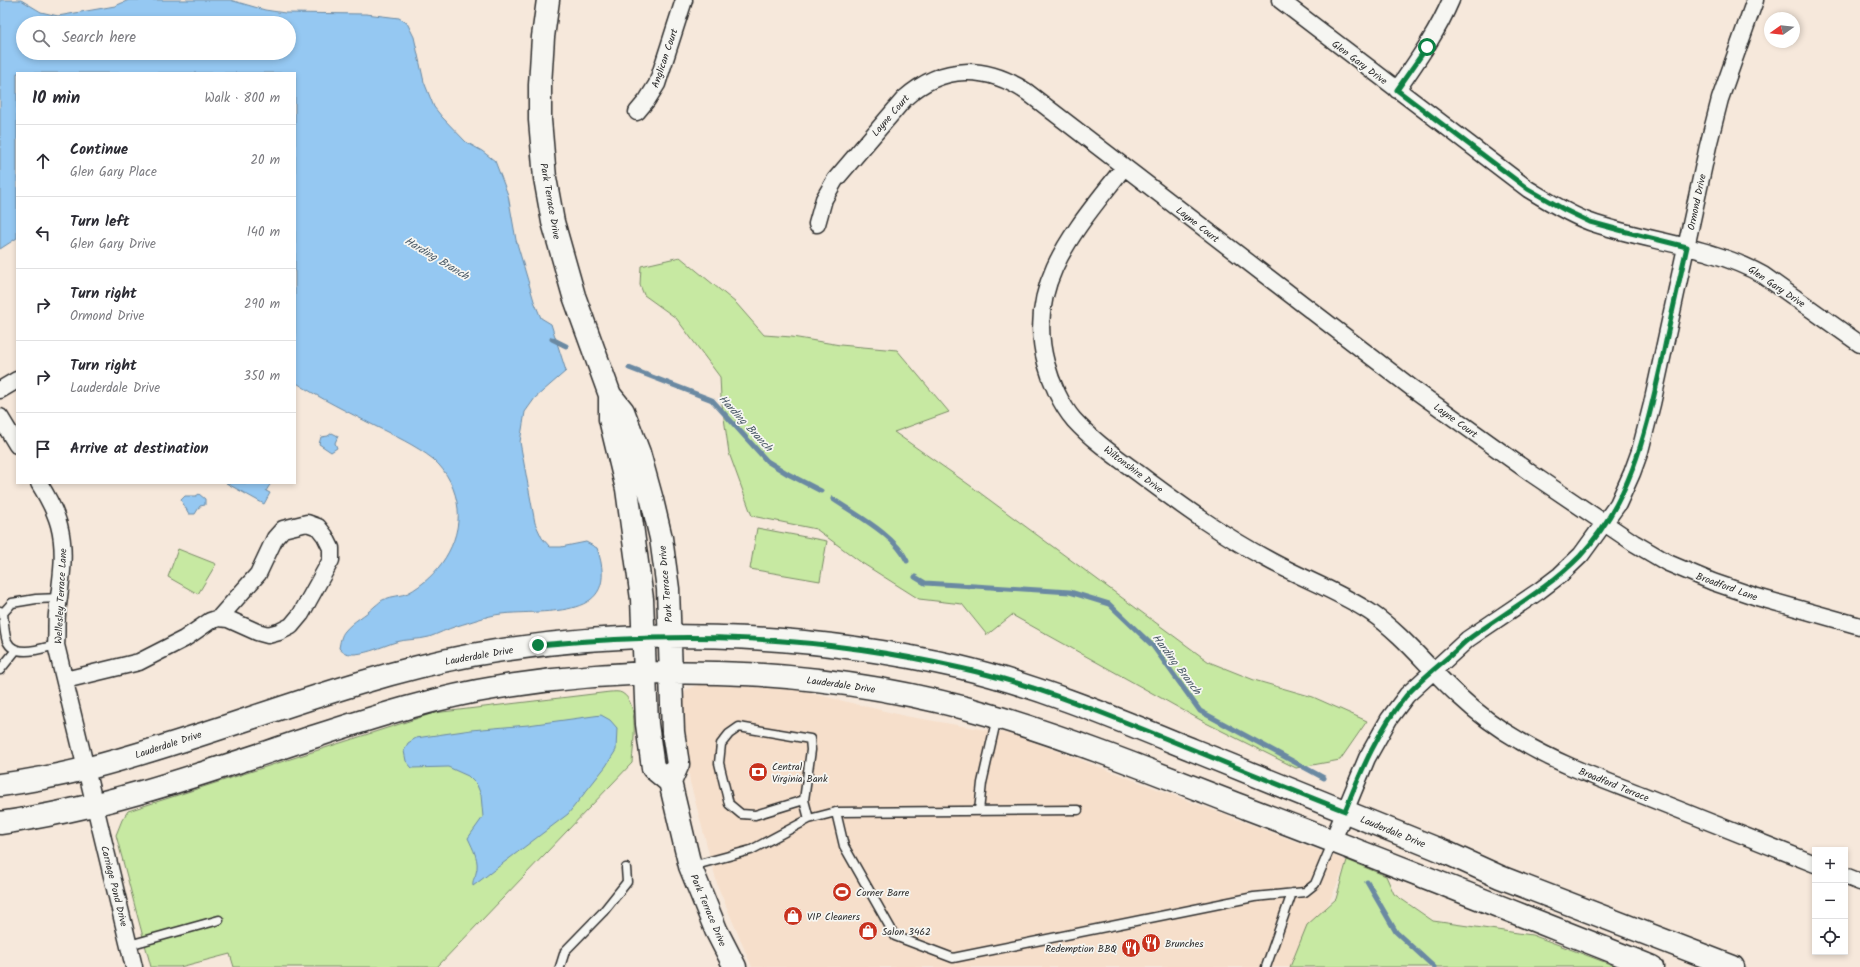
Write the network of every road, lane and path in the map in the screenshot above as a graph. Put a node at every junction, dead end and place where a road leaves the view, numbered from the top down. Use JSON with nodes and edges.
{"nodes":[{"id":1,"x":548,"y":0,"type":"edge"},
{"id":2,"x":684,"y":0,"type":"edge"},
{"id":3,"x":1280,"y":0,"type":"edge"},
{"id":4,"x":1451,"y":0,"type":"edge"},
{"id":5,"x":1755,"y":0,"type":"edge"},
{"id":6,"x":1397,"y":90,"type":"junction"},
{"id":7,"x":637,"y":112,"type":"dead end"},
{"id":8,"x":1124,"y":167,"type":"junction"},
{"id":9,"x":817,"y":224,"type":"dead end"},
{"id":10,"x":1687,"y":247,"type":"junction"},
{"id":11,"x":1860,"y":344,"type":"edge"},
{"id":12,"x":16,"y":381,"type":"edge"},
{"id":13,"x":0,"y":390,"type":"edge"},
{"id":14,"x":610,"y":395,"type":"junction"},
{"id":15,"x":0,"y":417,"type":"edge"},
{"id":16,"x":16,"y":443,"type":"edge"},
{"id":17,"x":40,"y":484,"type":"edge"},
{"id":18,"x":1604,"y":524,"type":"junction"},
{"id":19,"x":60,"y":598,"type":"junction"},
{"id":20,"x":1,"y":612,"type":"edge"},
{"id":21,"x":219,"y":618,"type":"junction"},
{"id":22,"x":1860,"y":626,"type":"edge"},
{"id":23,"x":643,"y":638,"type":"junction"},
{"id":24,"x":670,"y":638,"type":"junction"},
{"id":25,"x":56,"y":645,"type":"junction"},
{"id":26,"x":16,"y":650,"type":"junction"},
{"id":27,"x":0,"y":670,"type":"edge"},
{"id":28,"x":1433,"y":670,"type":"junction"},
{"id":29,"x":645,"y":673,"type":"junction"},
{"id":30,"x":671,"y":673,"type":"junction"},
{"id":31,"x":65,"y":680,"type":"junction"},
{"id":32,"x":997,"y":717,"type":"junction"},
{"id":33,"x":86,"y":769,"type":"junction"},
{"id":34,"x":670,"y":782,"type":"junction"},
{"id":35,"x":0,"y":785,"type":"edge"},
{"id":36,"x":804,"y":800,"type":"junction"},
{"id":37,"x":95,"y":805,"type":"junction"},
{"id":38,"x":1078,"y":810,"type":"dead end"},
{"id":39,"x":979,"y":811,"type":"junction"},
{"id":40,"x":1345,"y":811,"type":"junction"},
{"id":41,"x":836,"y":812,"type":"junction"},
{"id":42,"x":809,"y":820,"type":"junction"},
{"id":43,"x":0,"y":823,"type":"edge"},
{"id":44,"x":1333,"y":840,"type":"junction"},
{"id":45,"x":1812,"y":863,"type":"edge"},
{"id":46,"x":690,"y":866,"type":"junction"},
{"id":47,"x":626,"y":868,"type":"dead end"},
{"id":48,"x":1848,"y":877,"type":"edge"},
{"id":49,"x":1860,"y":882,"type":"edge"},
{"id":50,"x":1292,"y":894,"type":"junction"},
{"id":51,"x":219,"y":920,"type":"dead end"},
{"id":52,"x":129,"y":945,"type":"junction"},
{"id":53,"x":134,"y":967,"type":"edge"},
{"id":54,"x":560,"y":967,"type":"edge"},
{"id":55,"x":735,"y":967,"type":"edge"},
{"id":56,"x":1266,"y":967,"type":"edge"},
{"id":57,"x":1652,"y":967,"type":"edge"},
{"id":58,"x":1733,"y":967,"type":"edge"}],
"edges":[{"from":1,"to":14,"type":"main road","name":"Park Terrace Drive"},
{"from":2,"to":7,"type":"street","name":"Anglican Court"},
{"from":3,"to":6,"type":"street","name":"Glen Gary Drive"},
{"from":4,"to":6,"type":"street"},
{"from":5,"to":10,"type":"street","name":"Ormond Drive"},
{"from":6,"to":10,"type":"street","name":"Glen Gary Drive"},
{"from":8,"to":9,"type":"street","name":"Layne Court"},
{"from":8,"to":18,"type":"street","name":"Layne Court"},
{"from":8,"to":28,"type":"street","name":"Wiltonshire Drive"},
{"from":10,"to":11,"type":"street","name":"Glen Gary Drive"},
{"from":10,"to":18,"type":"street","name":"Ormond Drive"},
{"from":12,"to":13,"type":"street"},
{"from":14,"to":23,"type":"main road","name":"Park Terrace Drive"},
{"from":14,"to":24,"type":"main road","name":"Park Terrace Drive"},
{"from":15,"to":16,"type":"street"},
{"from":17,"to":19,"type":"street","name":"Wellesley Terrace Lane"},
{"from":18,"to":22,"type":"street","name":"Broadford Lane"},
{"from":18,"to":28,"type":"street","name":"Ormond Drive"},
{"from":19,"to":20,"type":"lane"},
{"from":19,"to":25,"type":"street","name":"Wellesley Terrace Lane"},
{"from":20,"to":26,"type":"lane"},
{"from":21,"to":21,"type":"street"},
{"from":21,"to":31,"type":"street"},
{"from":23,"to":24,"type":"main road","name":"Lauderdale Drive"},
{"from":23,"to":29,"type":"main road","name":"Park Terrace Drive"},
{"from":23,"to":33,"type":"main road","name":"Lauderdale Drive"},
{"from":24,"to":30,"type":"main road","name":"Park Terrace Drive"},
{"from":24,"to":40,"type":"main road","name":"Lauderdale Drive"},
{"from":25,"to":26,"type":"lane"},
{"from":25,"to":31,"type":"street","name":"Wellesley Terrace Lane"},
{"from":26,"to":27,"type":"lane"},
{"from":28,"to":40,"type":"street","name":"Ormond Drive"},
{"from":28,"to":45,"type":"street","name":"Broadford Terrace"},
{"from":29,"to":30,"type":"main road","name":"Lauderdale Drive"},
{"from":29,"to":34,"type":"main road","name":"Park Terrace Drive"},
{"from":29,"to":37,"type":"main road","name":"Lauderdale Drive"},
{"from":30,"to":32,"type":"main road","name":"Lauderdale Drive"},
{"from":30,"to":34,"type":"main road","name":"Park Terrace Drive"},
{"from":31,"to":33,"type":"street","name":"Wellesley Terrace Lane"},
{"from":32,"to":39,"type":"lane"},
{"from":32,"to":44,"type":"main road","name":"Lauderdale Drive"},
{"from":33,"to":35,"type":"main road","name":"Lauderdale Drive"},
{"from":33,"to":37,"type":"street","name":"Wellesley Terrace Lane"},
{"from":34,"to":46,"type":"main road","name":"Park Terrace Drive"},
{"from":36,"to":36,"type":"lane"},
{"from":36,"to":42,"type":"lane"},
{"from":37,"to":43,"type":"main road","name":"Lauderdale Drive"},
{"from":37,"to":52,"type":"street","name":"Carriage Pond Drive"},
{"from":38,"to":39,"type":"lane"},
{"from":39,"to":41,"type":"lane"},
{"from":40,"to":44,"type":"street","name":"Ormond Drive"},
{"from":40,"to":58,"type":"main road","name":"Lauderdale Drive"},
{"from":41,"to":42,"type":"lane"},
{"from":41,"to":50,"type":"lane"},
{"from":42,"to":46,"type":"lane"},
{"from":44,"to":50,"type":"lane"},
{"from":44,"to":57,"type":"main road","name":"Lauderdale Drive"},
{"from":46,"to":55,"type":"main road","name":"Park Terrace Drive"},
{"from":47,"to":54,"type":"lane"},
{"from":48,"to":49,"type":"street"},
{"from":50,"to":56,"type":"lane"},
{"from":51,"to":52,"type":"lane"},
{"from":52,"to":53,"type":"street","name":"Carriage Pond Drive"}]}
